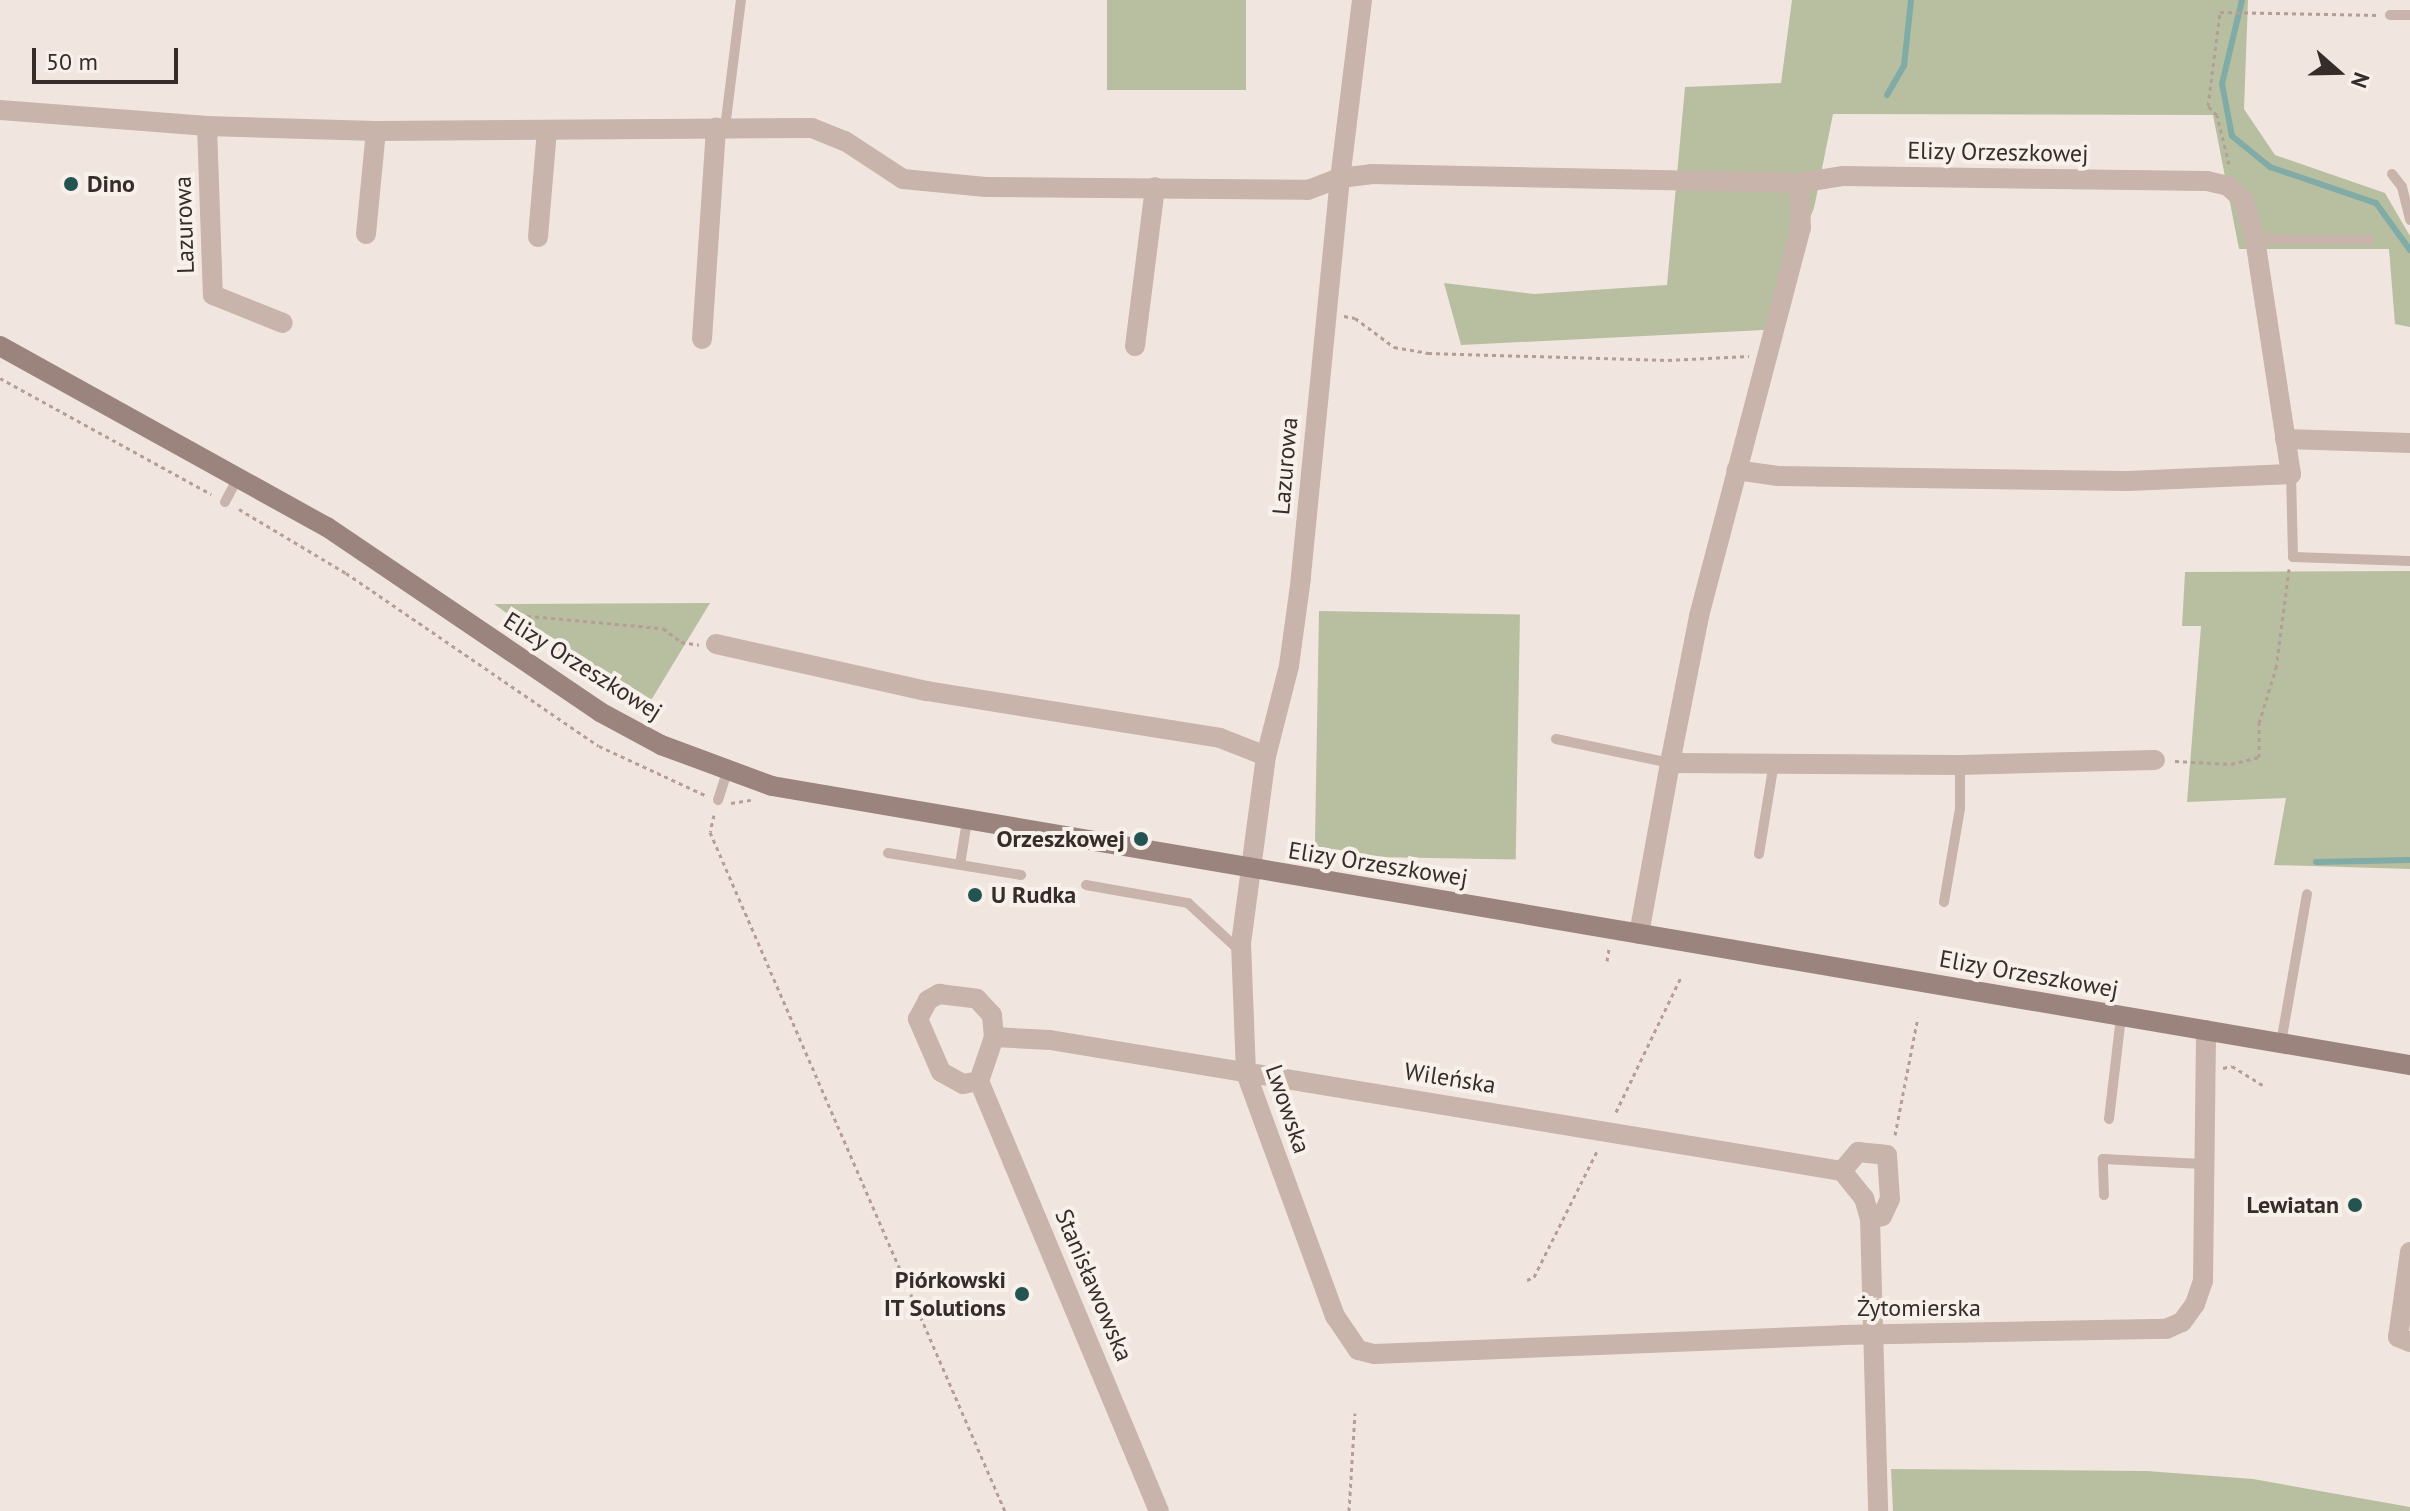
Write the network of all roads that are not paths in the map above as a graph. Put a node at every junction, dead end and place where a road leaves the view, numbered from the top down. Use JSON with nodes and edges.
{"nodes":[{"id":1,"x":741,"y":0,"type":"edge"},
{"id":2,"x":1362,"y":0,"type":"edge"},
{"id":3,"x":2390,"y":15,"type":"road end"},
{"id":4,"x":2410,"y":15,"type":"edge"},
{"id":5,"x":0,"y":110,"type":"edge"},
{"id":6,"x":207,"y":126,"type":"junction"},
{"id":7,"x":721,"y":128,"type":"junction"},
{"id":8,"x":547,"y":130,"type":"junction"},
{"id":9,"x":376,"y":131,"type":"junction"},
{"id":10,"x":2392,"y":174,"type":"dead end"},
{"id":11,"x":1340,"y":178,"type":"junction"},
{"id":12,"x":1799,"y":183,"type":"junction"},
{"id":13,"x":1155,"y":187,"type":"junction"},
{"id":14,"x":2410,"y":220,"type":"edge"},
{"id":15,"x":366,"y":234,"type":"dead end"},
{"id":16,"x":538,"y":237,"type":"dead end"},
{"id":17,"x":2255,"y":239,"type":"junction"},
{"id":18,"x":2369,"y":240,"type":"dead end"},
{"id":19,"x":283,"y":323,"type":"dead end"},
{"id":20,"x":702,"y":339,"type":"dead end"},
{"id":21,"x":0,"y":346,"type":"edge"},
{"id":22,"x":1135,"y":346,"type":"dead end"},
{"id":23,"x":2285,"y":439,"type":"junction"},
{"id":24,"x":2410,"y":443,"type":"edge"},
{"id":25,"x":1736,"y":470,"type":"junction"},
{"id":26,"x":2291,"y":474,"type":"junction"},
{"id":27,"x":239,"y":476,"type":"junction"},
{"id":28,"x":225,"y":502,"type":"road end"},
{"id":29,"x":2410,"y":561,"type":"edge"},
{"id":30,"x":716,"y":644,"type":"road end"},
{"id":31,"x":1556,"y":739,"type":"dead end"},
{"id":32,"x":1266,"y":756,"type":"junction"},
{"id":33,"x":2155,"y":760,"type":"road end"},
{"id":34,"x":1774,"y":761,"type":"junction"},
{"id":35,"x":1670,"y":763,"type":"junction"},
{"id":36,"x":1960,"y":765,"type":"junction"},
{"id":37,"x":727,"y":772,"type":"junction"},
{"id":38,"x":718,"y":800,"type":"road end"},
{"id":39,"x":967,"y":821,"type":"junction"},
{"id":40,"x":888,"y":853,"type":"dead end"},
{"id":41,"x":1759,"y":854,"type":"dead end"},
{"id":42,"x":960,"y":865,"type":"junction"},
{"id":43,"x":1250,"y":870,"type":"junction"},
{"id":44,"x":1021,"y":875,"type":"dead end"},
{"id":45,"x":1086,"y":885,"type":"dead end"},
{"id":46,"x":2307,"y":894,"type":"dead end"},
{"id":47,"x":1944,"y":902,"type":"dead end"},
{"id":48,"x":1639,"y":934,"type":"junction"},
{"id":49,"x":1241,"y":953,"type":"junction"},
{"id":50,"x":2121,"y":1017,"type":"junction"},
{"id":51,"x":2206,"y":1030,"type":"junction"},
{"id":52,"x":994,"y":1037,"type":"junction"},
{"id":53,"x":2281,"y":1043,"type":"junction"},
{"id":54,"x":2410,"y":1065,"type":"edge"},
{"id":55,"x":1246,"y":1073,"type":"junction"},
{"id":56,"x":979,"y":1081,"type":"junction"},
{"id":57,"x":2109,"y":1119,"type":"dead end"},
{"id":58,"x":2202,"y":1164,"type":"junction"},
{"id":59,"x":1842,"y":1171,"type":"junction"},
{"id":60,"x":2104,"y":1195,"type":"dead end"},
{"id":61,"x":1870,"y":1219,"type":"junction"},
{"id":62,"x":2410,"y":1252,"type":"edge"},
{"id":63,"x":1873,"y":1334,"type":"junction"},
{"id":64,"x":2410,"y":1342,"type":"edge"},
{"id":65,"x":1358,"y":1350,"type":"joint"},
{"id":66,"x":1159,"y":1511,"type":"edge"},
{"id":67,"x":1878,"y":1511,"type":"edge"}],
"edges":[{"from":1,"to":7,"type":"lane"},
{"from":2,"to":11,"type":"street","name":"Lazurowa"},
{"from":3,"to":4,"type":"lane"},
{"from":5,"to":6,"type":"street"},
{"from":6,"to":9,"type":"street"},
{"from":6,"to":19,"type":"street","name":"Lazurowa"},
{"from":7,"to":8,"type":"street"},
{"from":7,"to":13,"type":"street"},
{"from":7,"to":20,"type":"street"},
{"from":8,"to":9,"type":"street"},
{"from":8,"to":16,"type":"street"},
{"from":9,"to":15,"type":"street"},
{"from":10,"to":14,"type":"lane"},
{"from":11,"to":12,"type":"street"},
{"from":11,"to":13,"type":"street"},
{"from":11,"to":32,"type":"street","name":"Lazurowa"},
{"from":12,"to":17,"type":"street","name":"Elizy Orzeszkowej"},
{"from":12,"to":25,"type":"street"},
{"from":13,"to":22,"type":"street"},
{"from":17,"to":18,"type":"lane"},
{"from":17,"to":23,"type":"street"},
{"from":21,"to":27,"type":"street","name":"Elizy Orzeszkowej"},
{"from":23,"to":24,"type":"street"},
{"from":23,"to":26,"type":"street"},
{"from":25,"to":26,"type":"street"},
{"from":25,"to":35,"type":"street"},
{"from":26,"to":29,"type":"lane"},
{"from":27,"to":28,"type":"lane"},
{"from":27,"to":37,"type":"street","name":"Elizy Orzeszkowej"},
{"from":30,"to":32,"type":"street"},
{"from":31,"to":35,"type":"lane"},
{"from":32,"to":43,"type":"street","name":"Elizy Orzeszkowej"},
{"from":33,"to":36,"type":"street"},
{"from":34,"to":35,"type":"street"},
{"from":34,"to":36,"type":"street"},
{"from":34,"to":41,"type":"lane"},
{"from":35,"to":48,"type":"street"},
{"from":36,"to":47,"type":"lane"},
{"from":37,"to":38,"type":"lane"},
{"from":37,"to":39,"type":"street","name":"Elizy Orzeszkowej"},
{"from":39,"to":42,"type":"lane"},
{"from":39,"to":43,"type":"street","name":"Elizy Orzeszkowej"},
{"from":40,"to":42,"type":"lane"},
{"from":42,"to":44,"type":"lane"},
{"from":43,"to":48,"type":"street","name":"Elizy Orzeszkowej"},
{"from":43,"to":49,"type":"street","name":"Lwowska"},
{"from":45,"to":49,"type":"lane"},
{"from":46,"to":53,"type":"lane"},
{"from":48,"to":50,"type":"street","name":"Elizy Orzeszkowej"},
{"from":49,"to":55,"type":"street","name":"Lwowska"},
{"from":50,"to":51,"type":"street","name":"Elizy Orzeszkowej"},
{"from":50,"to":57,"type":"lane"},
{"from":51,"to":53,"type":"street","name":"Elizy Orzeszkowej"},
{"from":51,"to":58,"type":"street","name":"Żytomierska"},
{"from":52,"to":55,"type":"street","name":"Wileńska"},
{"from":52,"to":56,"type":"street"},
{"from":52,"to":56,"type":"street"},
{"from":53,"to":54,"type":"street","name":"Elizy Orzeszkowej"},
{"from":55,"to":59,"type":"street","name":"Wileńska"},
{"from":55,"to":65,"type":"street","name":"Lwowska"},
{"from":56,"to":66,"type":"street","name":"Stanisławowska"},
{"from":58,"to":60,"type":"lane"},
{"from":58,"to":63,"type":"street","name":"Żytomierska"},
{"from":59,"to":61,"type":"street"},
{"from":59,"to":61,"type":"street"},
{"from":61,"to":63,"type":"street"},
{"from":62,"to":64,"type":"street"},
{"from":63,"to":65,"type":"street","name":"Żytomierska"},
{"from":63,"to":67,"type":"street"}]}
